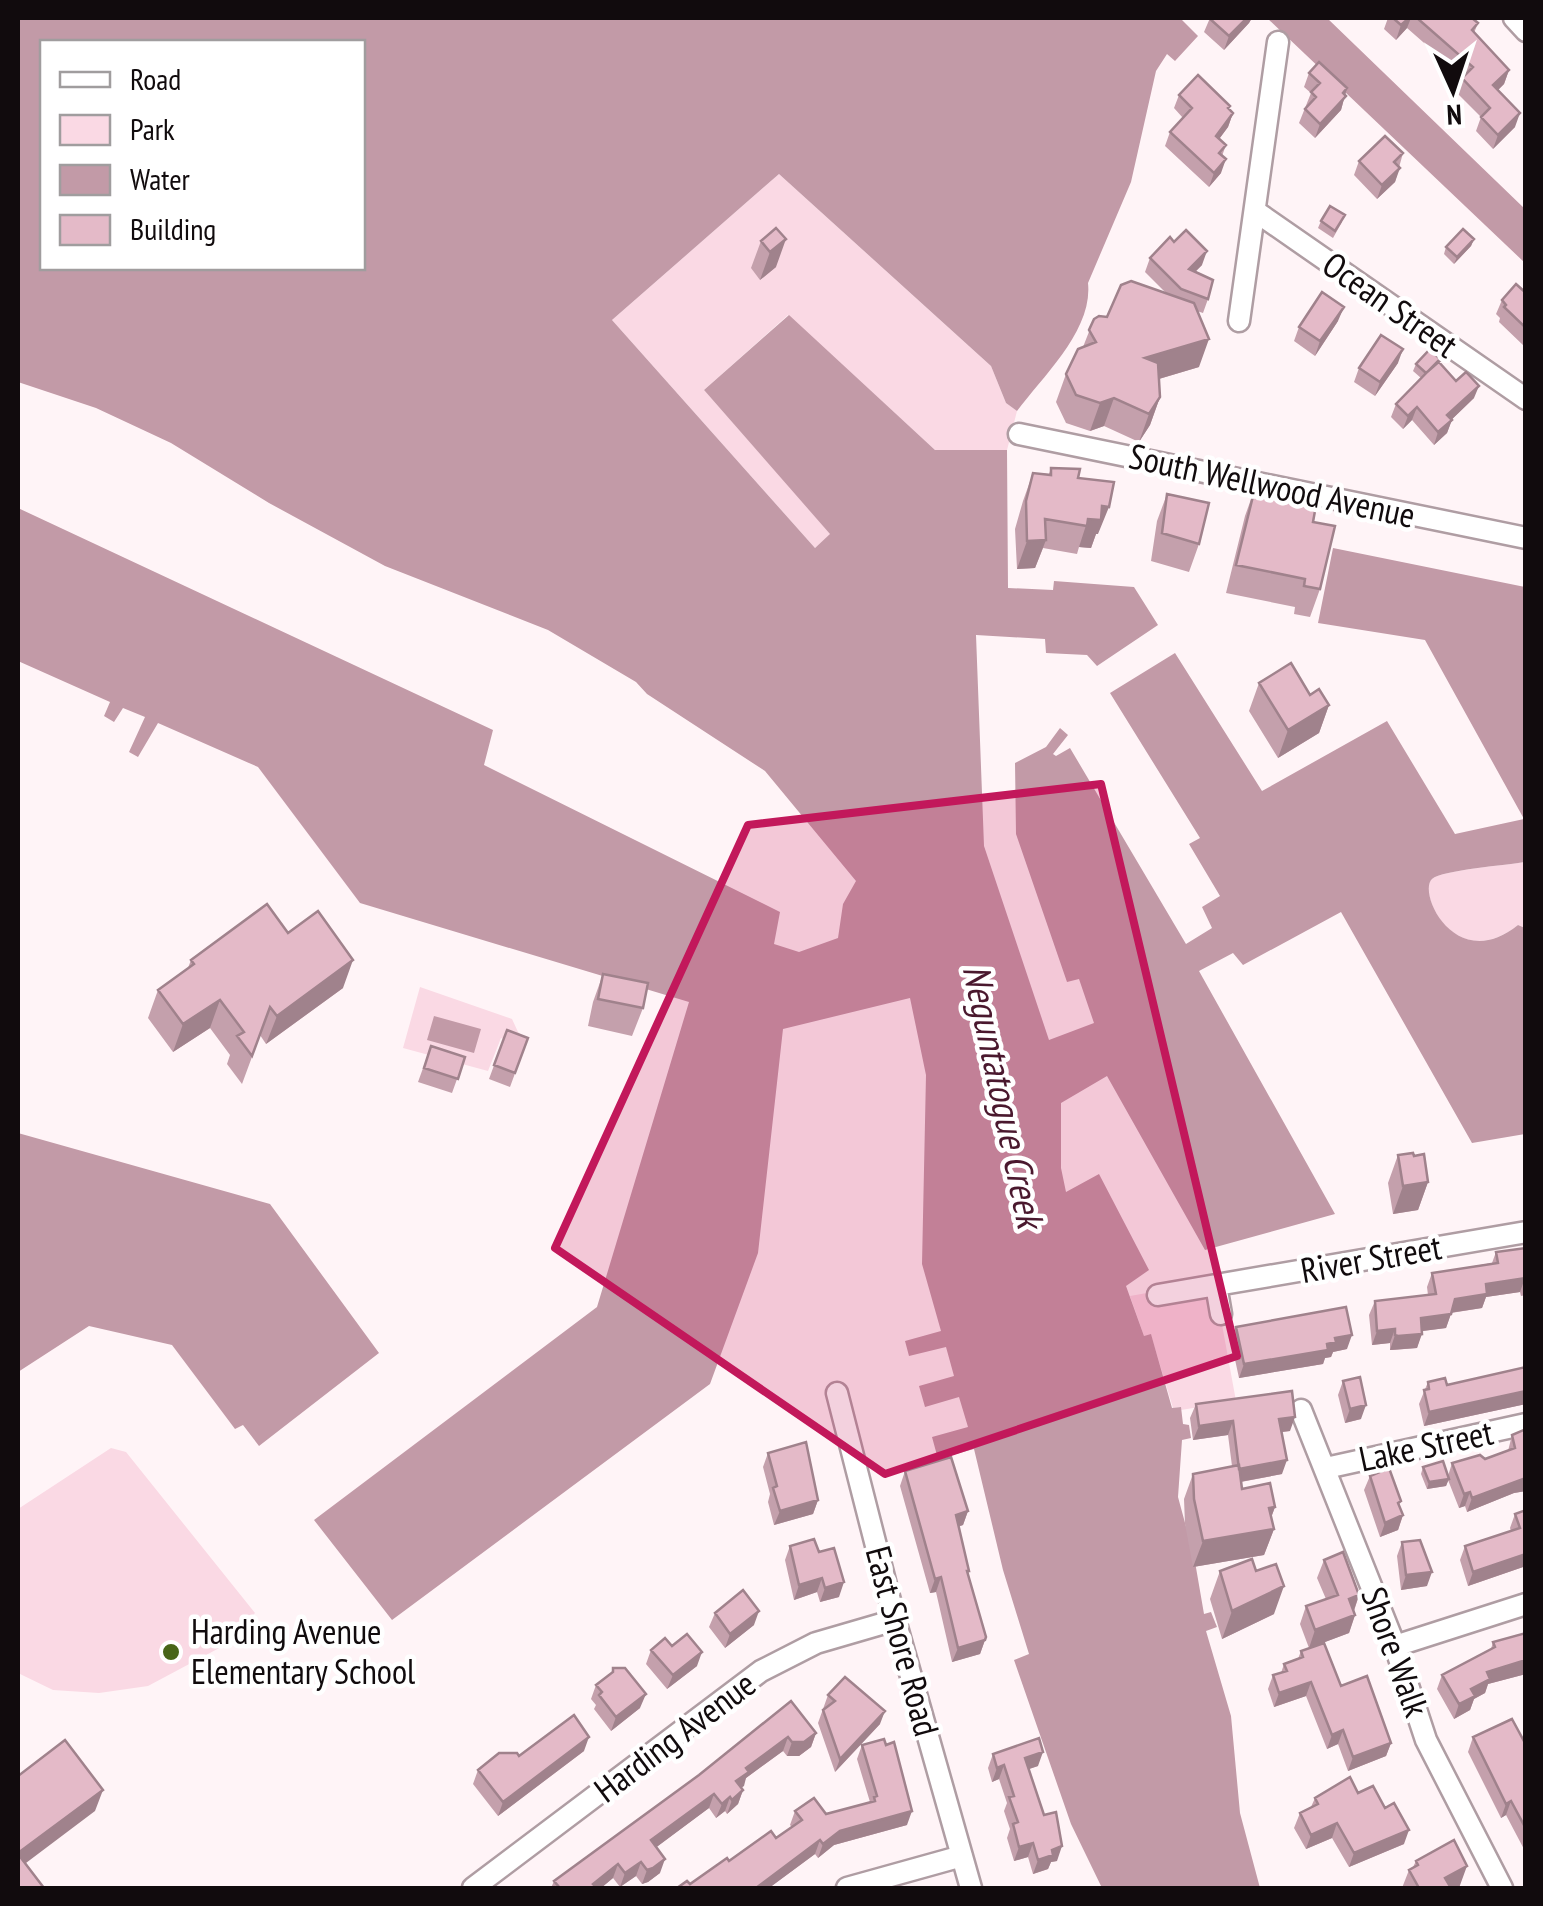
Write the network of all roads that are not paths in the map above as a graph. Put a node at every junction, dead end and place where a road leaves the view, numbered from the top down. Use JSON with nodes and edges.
{"nodes":[{"id":1,"x":1514,"y":18,"type":"edge"},
{"id":2,"x":1526,"y":31,"type":"edge"},
{"id":3,"x":1278,"y":42,"type":"dead end"},
{"id":4,"x":1254,"y":211,"type":"junction"},
{"id":5,"x":1240,"y":321,"type":"dead end"},
{"id":6,"x":1526,"y":399,"type":"edge"},
{"id":7,"x":1020,"y":434,"type":"dead end"},
{"id":8,"x":1526,"y":538,"type":"edge"},
{"id":9,"x":1526,"y":1232,"type":"edge"},
{"id":10,"x":1216,"y":1285,"type":"junction"},
{"id":11,"x":1158,"y":1295,"type":"dead end"},
{"id":12,"x":1221,"y":1314,"type":"dead end"},
{"id":13,"x":838,"y":1393,"type":"dead end"},
{"id":14,"x":1301,"y":1410,"type":"dead end"},
{"id":15,"x":1526,"y":1424,"type":"edge"},
{"id":16,"x":1326,"y":1468,"type":"junction"},
{"id":17,"x":1526,"y":1604,"type":"edge"},
{"id":18,"x":895,"y":1620,"type":"junction"},
{"id":19,"x":1395,"y":1646,"type":"junction"},
{"id":20,"x":962,"y":1856,"type":"junction"},
{"id":21,"x":472,"y":1888,"type":"edge"},
{"id":22,"x":847,"y":1888,"type":"edge"},
{"id":23,"x":970,"y":1888,"type":"edge"},
{"id":24,"x":1502,"y":1888,"type":"edge"}],
"edges":[{"from":1,"to":2,"type":"street"},
{"from":3,"to":4,"type":"street"},
{"from":4,"to":5,"type":"street"},
{"from":4,"to":6,"type":"street","name":"Ocean Street"},
{"from":7,"to":8,"type":"street","name":"South Wellwood Avenue"},
{"from":9,"to":10,"type":"street","name":"River Street"},
{"from":10,"to":11,"type":"street","name":"River Street"},
{"from":10,"to":12,"type":"street"},
{"from":13,"to":18,"type":"street","name":"East Shore Road"},
{"from":14,"to":16,"type":"street","name":"Shore Walk"},
{"from":15,"to":16,"type":"street","name":"Lake Street"},
{"from":16,"to":19,"type":"street","name":"Shore Walk"},
{"from":17,"to":19,"type":"street"},
{"from":18,"to":20,"type":"street","name":"East Shore Road"},
{"from":18,"to":21,"type":"street","name":"Harding Avenue"},
{"from":19,"to":24,"type":"street","name":"Shore Walk"},
{"from":20,"to":22,"type":"street"},
{"from":20,"to":23,"type":"street","name":"East Shore Road"}]}
